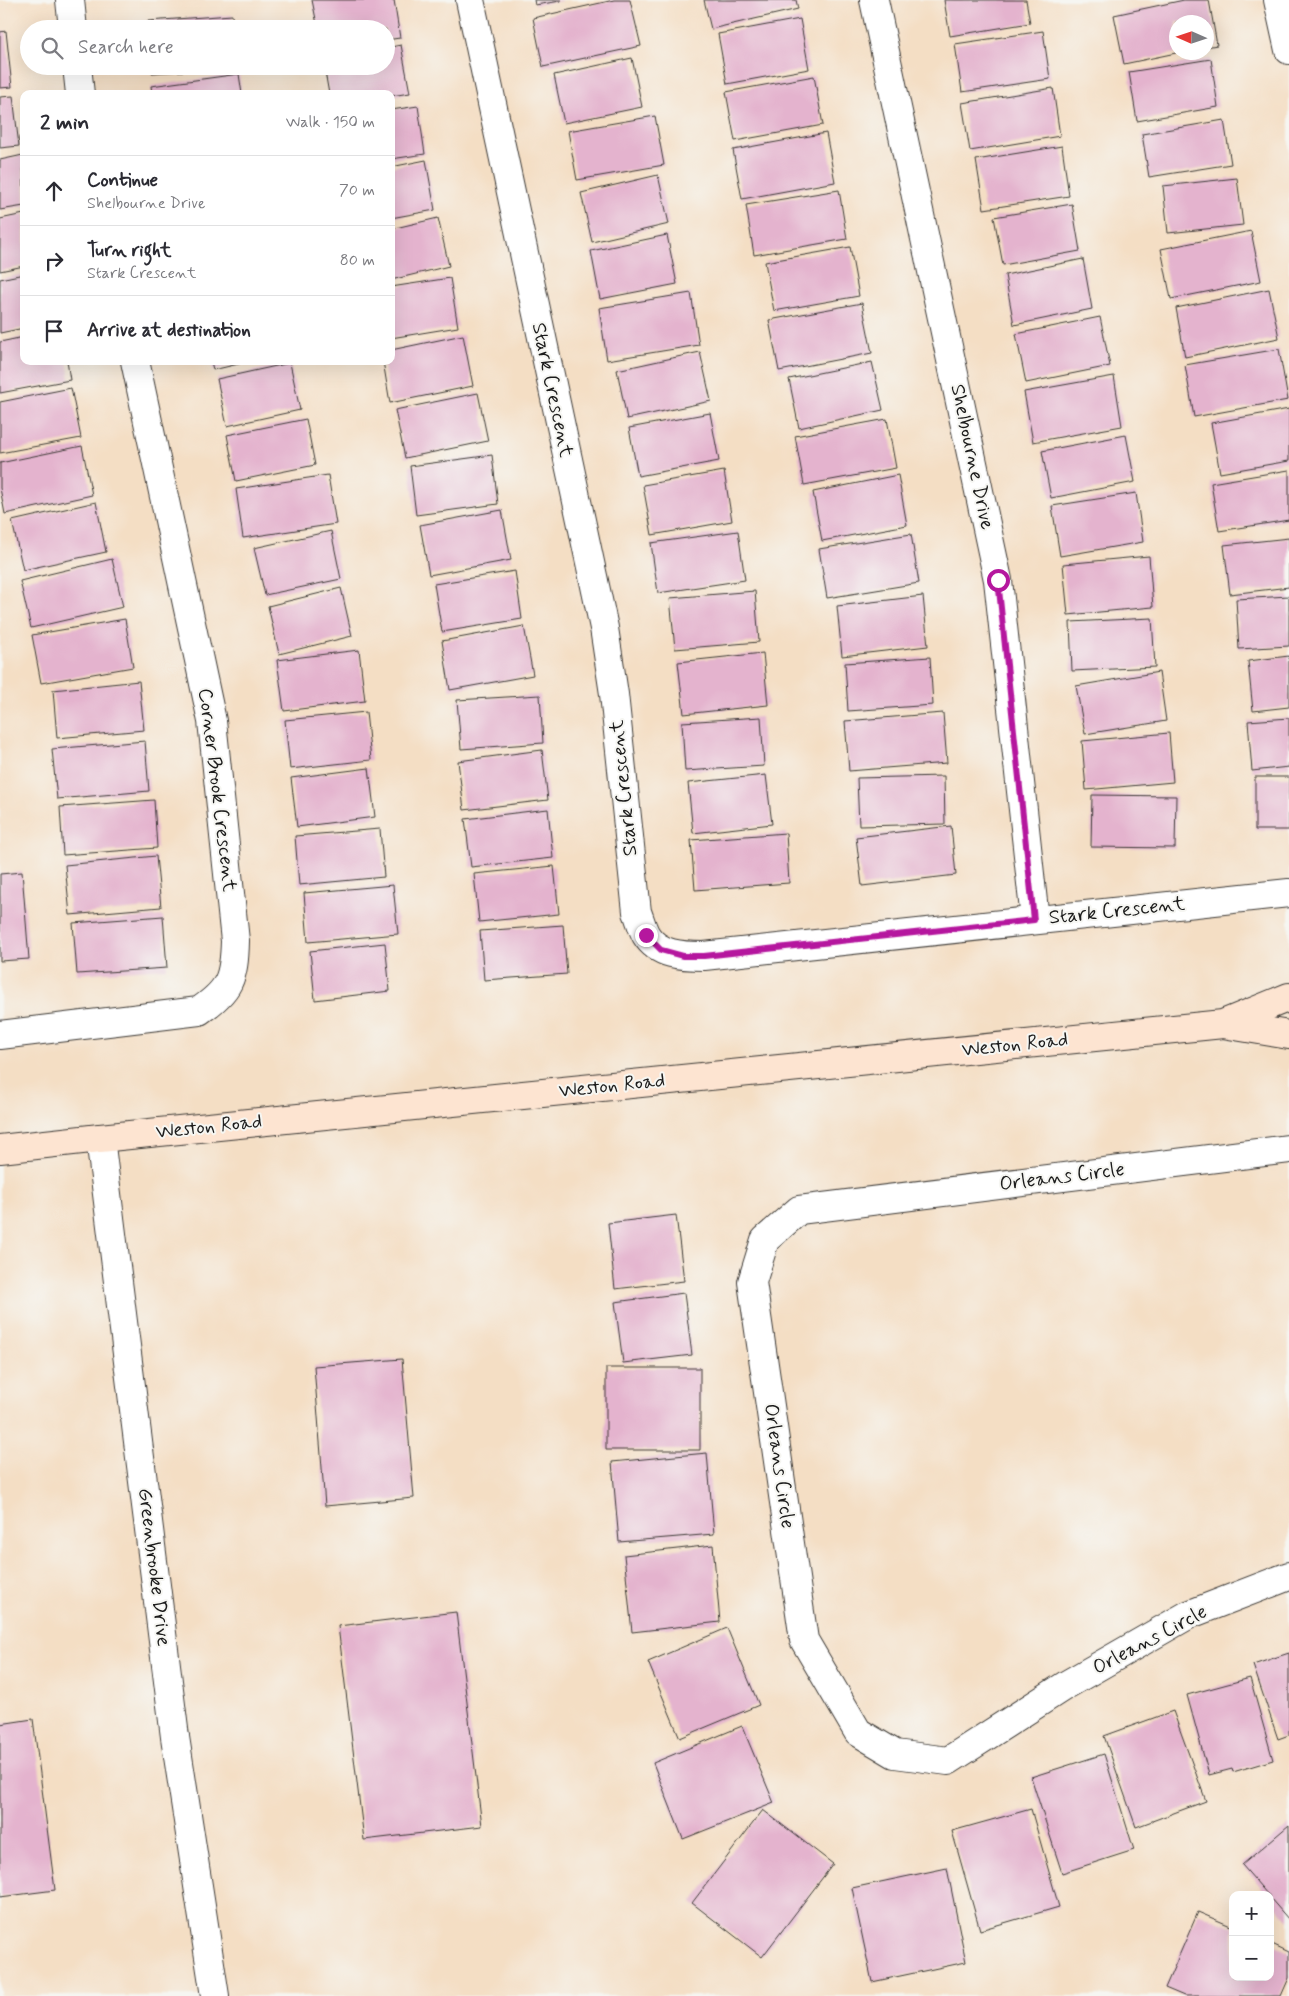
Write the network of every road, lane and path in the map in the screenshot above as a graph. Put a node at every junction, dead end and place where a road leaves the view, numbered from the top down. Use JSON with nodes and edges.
{"nodes":[{"id":1,"x":70,"y":0,"type":"edge"},
{"id":2,"x":470,"y":0,"type":"edge"},
{"id":3,"x":874,"y":0,"type":"edge"},
{"id":4,"x":1278,"y":0,"type":"edge"},
{"id":5,"x":72,"y":20,"type":"edge"},
{"id":6,"x":1289,"y":50,"type":"edge"},
{"id":7,"x":78,"y":75,"type":"edge"},
{"id":8,"x":80,"y":90,"type":"edge"},
{"id":9,"x":136,"y":365,"type":"edge"},
{"id":10,"x":1289,"y":893,"type":"edge"},
{"id":11,"x":1034,"y":920,"type":"junction"},
{"id":12,"x":1289,"y":997,"type":"edge"},
{"id":13,"x":1223,"y":1024,"type":"junction"},
{"id":14,"x":0,"y":1034,"type":"edge"},
{"id":15,"x":1289,"y":1035,"type":"edge"},
{"id":16,"x":100,"y":1138,"type":"junction"},
{"id":17,"x":0,"y":1149,"type":"edge"},
{"id":18,"x":1289,"y":1149,"type":"edge"},
{"id":19,"x":1289,"y":1576,"type":"edge"},
{"id":20,"x":215,"y":1996,"type":"edge"}],
"edges":[{"from":1,"to":5,"type":"street"},
{"from":2,"to":11,"type":"street","name":"Stark Crescent"},
{"from":3,"to":11,"type":"street","name":"Shelbourne Drive"},
{"from":4,"to":6,"type":"street"},
{"from":7,"to":8,"type":"street"},
{"from":9,"to":14,"type":"street","name":"Corner Brook Crescent"},
{"from":10,"to":11,"type":"street","name":"Stark Crescent"},
{"from":12,"to":13,"type":"main road","name":"Weston Road"},
{"from":13,"to":15,"type":"main road","name":"Weston Road"},
{"from":13,"to":16,"type":"main road","name":"Weston Road"},
{"from":16,"to":17,"type":"main road","name":"Weston Road"},
{"from":16,"to":20,"type":"street","name":"Greenbrooke Drive"},
{"from":18,"to":19,"type":"street","name":"Orleans Circle"}]}
